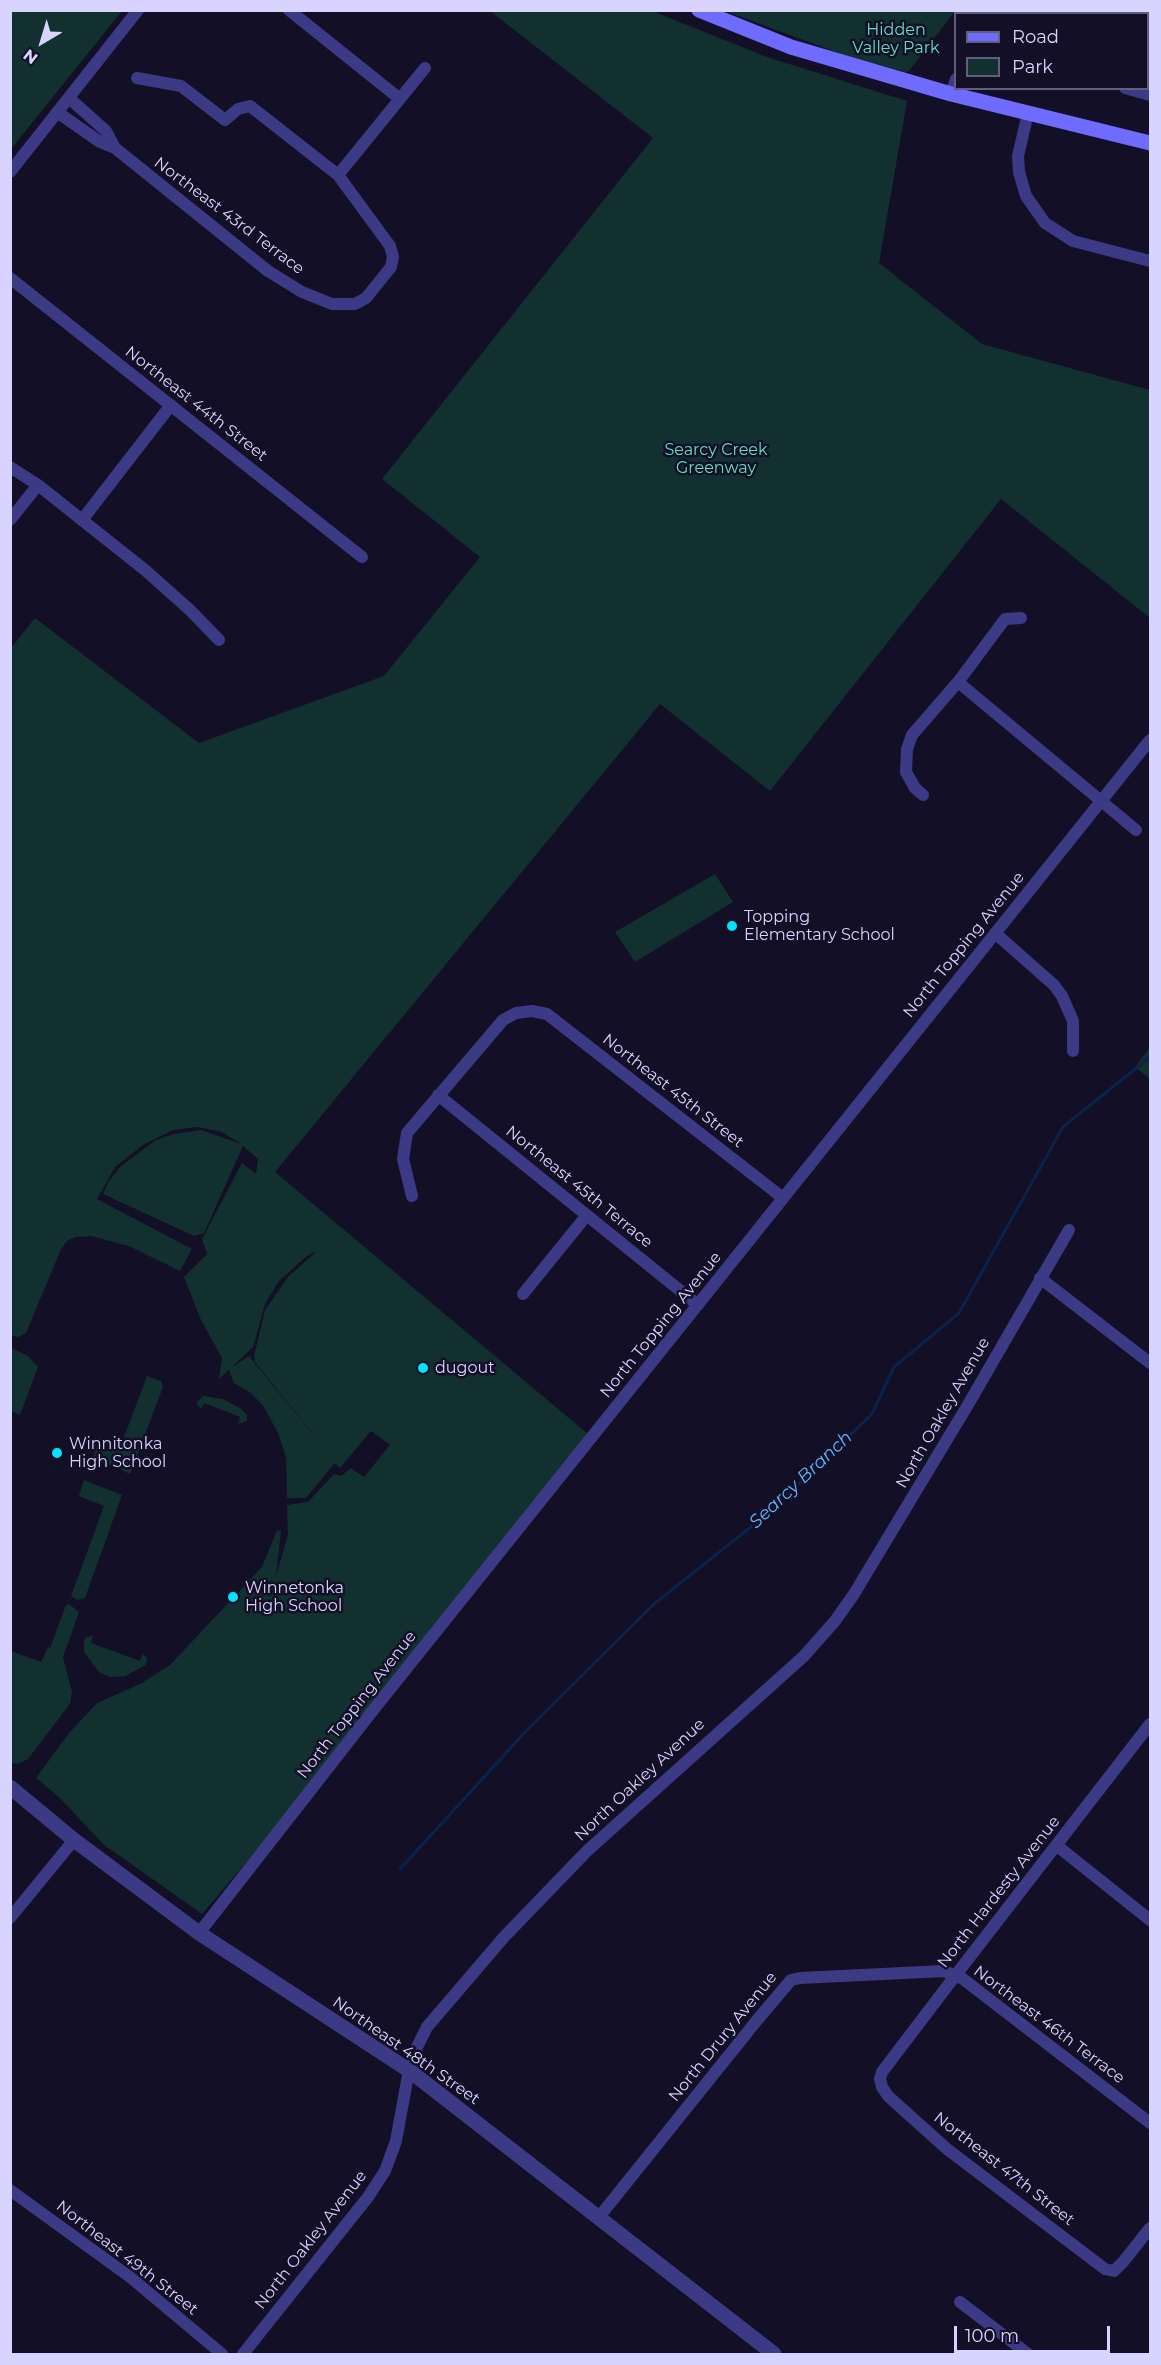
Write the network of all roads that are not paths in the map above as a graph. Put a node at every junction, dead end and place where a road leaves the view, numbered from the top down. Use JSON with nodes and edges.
{"nodes":[{"id":1,"x":138,"y":10,"type":"edge"},
{"id":2,"x":289,"y":10,"type":"edge"},
{"id":3,"x":699,"y":10,"type":"edge"},
{"id":4,"x":425,"y":68,"type":"dead end"},
{"id":5,"x":137,"y":78,"type":"dead end"},
{"id":6,"x":954,"y":85,"type":"edge"},
{"id":7,"x":951,"y":94,"type":"junction"},
{"id":8,"x":69,"y":98,"type":"junction"},
{"id":9,"x":400,"y":99,"type":"junction"},
{"id":10,"x":57,"y":112,"type":"junction"},
{"id":11,"x":1028,"y":113,"type":"junction"},
{"id":12,"x":1150,"y":143,"type":"edge"},
{"id":13,"x":115,"y":148,"type":"junction"},
{"id":14,"x":10,"y":172,"type":"edge"},
{"id":15,"x":338,"y":175,"type":"junction"},
{"id":16,"x":1150,"y":261,"type":"edge"},
{"id":17,"x":10,"y":278,"type":"edge"},
{"id":18,"x":171,"y":405,"type":"junction"},
{"id":19,"x":10,"y":467,"type":"edge"},
{"id":20,"x":38,"y":485,"type":"junction"},
{"id":21,"x":10,"y":520,"type":"edge"},
{"id":22,"x":82,"y":520,"type":"junction"},
{"id":23,"x":362,"y":556,"type":"dead end"},
{"id":24,"x":1021,"y":618,"type":"dead end"},
{"id":25,"x":219,"y":640,"type":"dead end"},
{"id":26,"x":958,"y":682,"type":"junction"},
{"id":27,"x":1150,"y":740,"type":"edge"},
{"id":28,"x":923,"y":795,"type":"dead end"},
{"id":29,"x":1101,"y":801,"type":"junction"},
{"id":30,"x":1136,"y":830,"type":"dead end"},
{"id":31,"x":995,"y":933,"type":"junction"},
{"id":32,"x":1073,"y":1051,"type":"dead end"},
{"id":33,"x":438,"y":1095,"type":"junction"},
{"id":34,"x":412,"y":1196,"type":"dead end"},
{"id":35,"x":783,"y":1198,"type":"junction"},
{"id":36,"x":587,"y":1215,"type":"junction"},
{"id":37,"x":1069,"y":1230,"type":"dead end"},
{"id":38,"x":1040,"y":1278,"type":"junction"},
{"id":39,"x":523,"y":1294,"type":"dead end"},
{"id":40,"x":698,"y":1305,"type":"junction"},
{"id":41,"x":1150,"y":1363,"type":"edge"},
{"id":42,"x":1150,"y":1724,"type":"edge"},
{"id":43,"x":10,"y":1787,"type":"edge"},
{"id":44,"x":74,"y":1840,"type":"junction"},
{"id":45,"x":1056,"y":1845,"type":"junction"},
{"id":46,"x":10,"y":1918,"type":"edge"},
{"id":47,"x":1150,"y":1920,"type":"edge"},
{"id":48,"x":199,"y":1933,"type":"junction"},
{"id":49,"x":955,"y":1976,"type":"junction"},
{"id":50,"x":410,"y":2071,"type":"junction"},
{"id":51,"x":881,"y":2084,"type":"joint"},
{"id":52,"x":1150,"y":2124,"type":"edge"},
{"id":53,"x":10,"y":2190,"type":"edge"},
{"id":54,"x":599,"y":2217,"type":"junction"},
{"id":55,"x":1150,"y":2228,"type":"edge"},
{"id":56,"x":960,"y":2302,"type":"dead end"},
{"id":57,"x":222,"y":2355,"type":"edge"},
{"id":58,"x":243,"y":2355,"type":"edge"},
{"id":59,"x":774,"y":2355,"type":"edge"},
{"id":60,"x":1028,"y":2355,"type":"edge"}],
"edges":[{"from":1,"to":8,"type":"street"},
{"from":2,"to":9,"type":"street"},
{"from":3,"to":7,"type":"main road"},
{"from":4,"to":9,"type":"street"},
{"from":5,"to":15,"type":"street","name":"Northeast 43rd Terrace"},
{"from":6,"to":7,"type":"street"},
{"from":7,"to":11,"type":"main road"},
{"from":8,"to":10,"type":"street"},
{"from":8,"to":13,"type":"street","name":"Northeast 43rd Terrace"},
{"from":9,"to":15,"type":"street"},
{"from":10,"to":13,"type":"street","name":"Northeast 43rd Terrace"},
{"from":10,"to":14,"type":"street"},
{"from":11,"to":12,"type":"main road"},
{"from":11,"to":16,"type":"street"},
{"from":13,"to":15,"type":"street","name":"Northeast 43rd Terrace"},
{"from":17,"to":18,"type":"street","name":"Northeast 44th Street"},
{"from":18,"to":22,"type":"street"},
{"from":18,"to":23,"type":"street","name":"Northeast 44th Street"},
{"from":19,"to":20,"type":"street"},
{"from":20,"to":21,"type":"street"},
{"from":20,"to":22,"type":"street"},
{"from":22,"to":25,"type":"street"},
{"from":24,"to":26,"type":"street"},
{"from":26,"to":28,"type":"street"},
{"from":26,"to":29,"type":"street"},
{"from":27,"to":29,"type":"street","name":"North Topping Avenue"},
{"from":29,"to":30,"type":"street"},
{"from":29,"to":31,"type":"street","name":"North Topping Avenue"},
{"from":31,"to":32,"type":"street"},
{"from":31,"to":35,"type":"street","name":"North Topping Avenue"},
{"from":33,"to":34,"type":"street"},
{"from":33,"to":35,"type":"street","name":"Northeast 45th Street"},
{"from":33,"to":36,"type":"street","name":"Northeast 45th Terrace"},
{"from":35,"to":40,"type":"street","name":"North Topping Avenue"},
{"from":36,"to":39,"type":"street"},
{"from":36,"to":40,"type":"street","name":"Northeast 45th Terrace"},
{"from":37,"to":38,"type":"street","name":"North Oakley Avenue"},
{"from":38,"to":41,"type":"street"},
{"from":38,"to":50,"type":"street","name":"North Oakley Avenue"},
{"from":40,"to":48,"type":"street","name":"North Topping Avenue"},
{"from":42,"to":45,"type":"street","name":"North Hardesty Avenue"},
{"from":43,"to":44,"type":"street","name":"Northeast 48th Street"},
{"from":44,"to":46,"type":"street"},
{"from":44,"to":48,"type":"street","name":"Northeast 48th Street"},
{"from":45,"to":47,"type":"street"},
{"from":45,"to":49,"type":"street","name":"North Hardesty Avenue"},
{"from":48,"to":50,"type":"street","name":"Northeast 48th Street"},
{"from":49,"to":51,"type":"street","name":"North Hardesty Avenue"},
{"from":49,"to":52,"type":"street","name":"Northeast 46th Terrace"},
{"from":49,"to":54,"type":"street","name":"North Drury Avenue"},
{"from":50,"to":54,"type":"street","name":"Northeast 48th Street"},
{"from":50,"to":58,"type":"street","name":"North Oakley Avenue"},
{"from":51,"to":55,"type":"street","name":"Northeast 47th Street"},
{"from":53,"to":57,"type":"street","name":"Northeast 49th Street"},
{"from":54,"to":59,"type":"street","name":"Northeast 48th Street"},
{"from":56,"to":60,"type":"street"}]}
